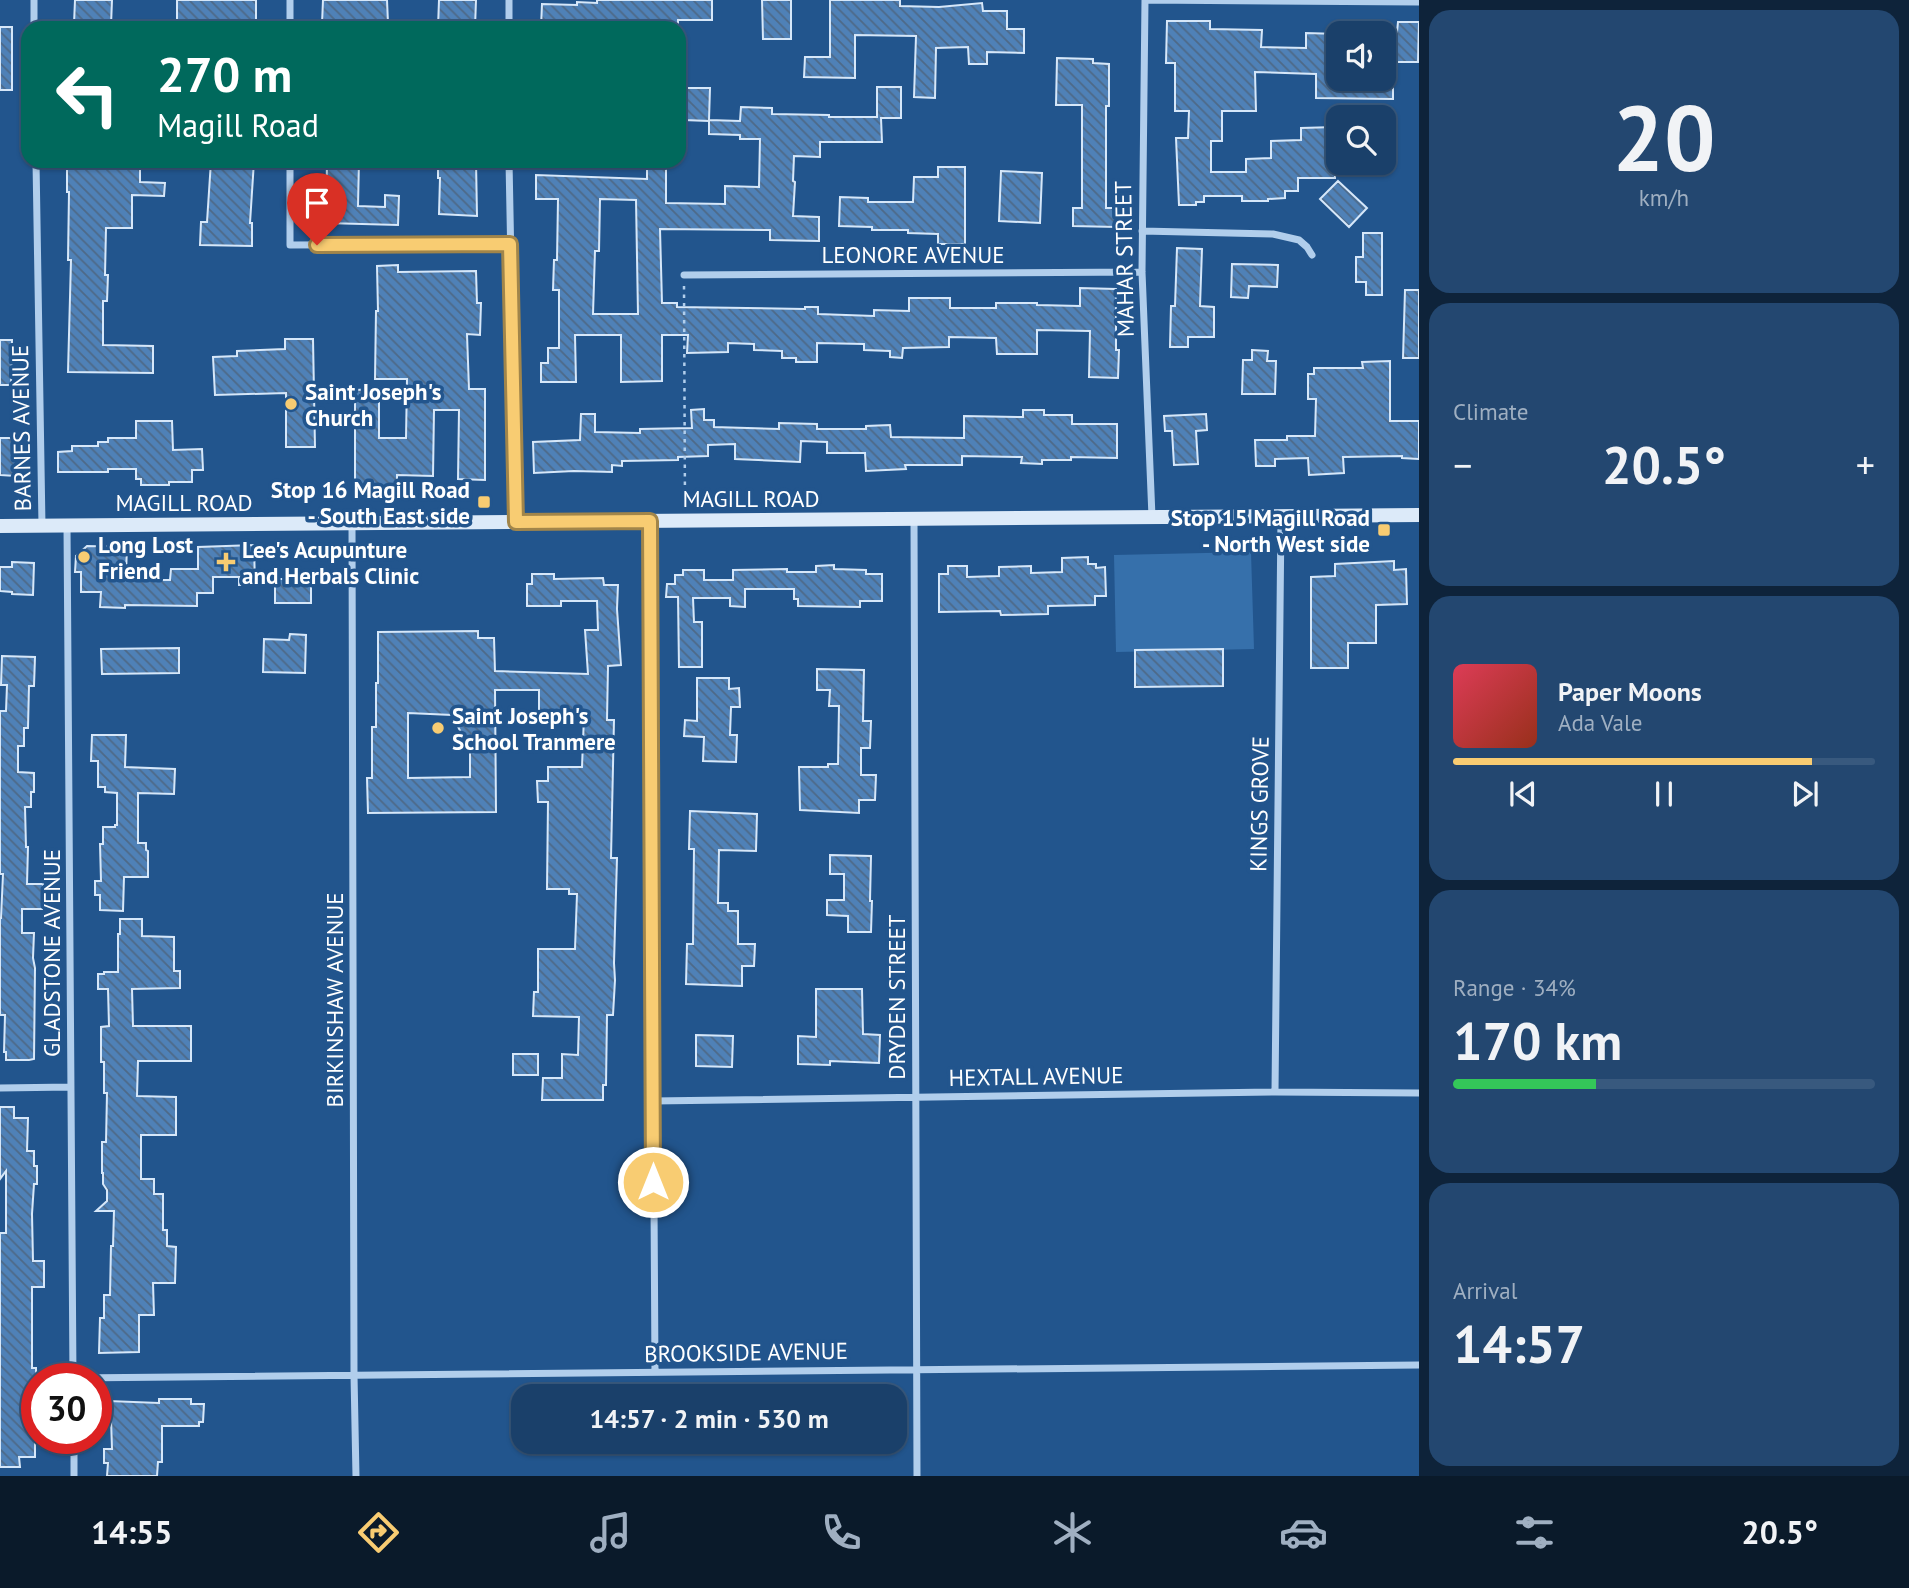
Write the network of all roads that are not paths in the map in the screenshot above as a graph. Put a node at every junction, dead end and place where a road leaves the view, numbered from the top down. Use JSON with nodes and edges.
{"nodes":[{"id":1,"x":34,"y":0,"type":"edge"},
{"id":2,"x":290,"y":0,"type":"edge"},
{"id":3,"x":509,"y":0,"type":"edge"},
{"id":4,"x":1145,"y":0,"type":"edge"},
{"id":5,"x":1419,"y":2,"type":"edge"},
{"id":6,"x":34,"y":21,"type":"edge"},
{"id":7,"x":290,"y":21,"type":"edge"},
{"id":8,"x":509,"y":21,"type":"edge"},
{"id":9,"x":36,"y":168,"type":"edge"},
{"id":10,"x":290,"y":168,"type":"edge"},
{"id":11,"x":509,"y":168,"type":"edge"},
{"id":12,"x":1142,"y":231,"type":"junction"},
{"id":13,"x":510,"y":244,"type":"junction"},
{"id":14,"x":1312,"y":255,"type":"dead end"},
{"id":15,"x":1142,"y":272,"type":"junction"},
{"id":16,"x":684,"y":275,"type":"road end"},
{"id":17,"x":1419,"y":515,"type":"edge"},
{"id":18,"x":1281,"y":516,"type":"junction"},
{"id":19,"x":1152,"y":517,"type":"junction"},
{"id":20,"x":914,"y":519,"type":"junction"},
{"id":21,"x":650,"y":521,"type":"junction"},
{"id":22,"x":516,"y":522,"type":"junction"},
{"id":23,"x":352,"y":524,"type":"junction"},
{"id":24,"x":0,"y":526,"type":"edge"},
{"id":25,"x":42,"y":526,"type":"junction"},
{"id":26,"x":67,"y":526,"type":"junction"},
{"id":27,"x":71,"y":1087,"type":"junction"},
{"id":28,"x":0,"y":1088,"type":"edge"},
{"id":29,"x":1275,"y":1092,"type":"junction"},
{"id":30,"x":1419,"y":1093,"type":"edge"},
{"id":31,"x":915,"y":1098,"type":"junction"},
{"id":32,"x":653,"y":1101,"type":"junction"},
{"id":33,"x":73,"y":1363,"type":"edge"},
{"id":34,"x":1419,"y":1365,"type":"edge"},
{"id":35,"x":916,"y":1370,"type":"junction"},
{"id":36,"x":655,"y":1372,"type":"junction"},
{"id":37,"x":354,"y":1376,"type":"junction"},
{"id":38,"x":112,"y":1379,"type":"edge"},
{"id":39,"x":74,"y":1454,"type":"edge"},
{"id":40,"x":74,"y":1476,"type":"edge"},
{"id":41,"x":356,"y":1476,"type":"edge"},
{"id":42,"x":917,"y":1476,"type":"edge"}],
"edges":[{"from":1,"to":6,"type":"street"},
{"from":2,"to":7,"type":"street"},
{"from":3,"to":8,"type":"street"},
{"from":4,"to":5,"type":"street"},
{"from":4,"to":12,"type":"street","name":"MAHAR STREET"},
{"from":9,"to":25,"type":"street","name":"BARNES AVENUE"},
{"from":10,"to":13,"type":"street"},
{"from":11,"to":13,"type":"street"},
{"from":12,"to":14,"type":"street"},
{"from":12,"to":15,"type":"street","name":"MAHAR STREET"},
{"from":13,"to":22,"type":"street"},
{"from":15,"to":16,"type":"street","name":"LEONORE AVENUE"},
{"from":15,"to":19,"type":"street","name":"MAHAR STREET"},
{"from":17,"to":18,"type":"main road","name":"MAGILL ROAD"},
{"from":18,"to":19,"type":"main road","name":"MAGILL ROAD"},
{"from":18,"to":29,"type":"street","name":"KINGS GROVE"},
{"from":19,"to":20,"type":"main road","name":"MAGILL ROAD"},
{"from":20,"to":21,"type":"main road","name":"MAGILL ROAD"},
{"from":20,"to":31,"type":"street","name":"DRYDEN STREET"},
{"from":21,"to":22,"type":"main road","name":"MAGILL ROAD"},
{"from":21,"to":32,"type":"street"},
{"from":22,"to":23,"type":"main road","name":"MAGILL ROAD"},
{"from":23,"to":26,"type":"main road","name":"MAGILL ROAD"},
{"from":23,"to":37,"type":"street","name":"BIRKINSHAW AVENUE"},
{"from":24,"to":25,"type":"main road","name":"MAGILL ROAD"},
{"from":25,"to":26,"type":"main road","name":"MAGILL ROAD"},
{"from":26,"to":27,"type":"street","name":"GLADSTONE AVENUE"},
{"from":27,"to":28,"type":"street"},
{"from":27,"to":33,"type":"street","name":"GLADSTONE AVENUE"},
{"from":29,"to":30,"type":"street","name":"HEXTALL AVENUE"},
{"from":29,"to":31,"type":"street","name":"HEXTALL AVENUE"},
{"from":31,"to":32,"type":"street","name":"HEXTALL AVENUE"},
{"from":31,"to":35,"type":"street","name":"DRYDEN STREET"},
{"from":32,"to":36,"type":"street"},
{"from":34,"to":35,"type":"street","name":"BROOKSIDE AVENUE"},
{"from":35,"to":36,"type":"street","name":"BROOKSIDE AVENUE"},
{"from":35,"to":42,"type":"street","name":"DRYDEN STREET"},
{"from":36,"to":37,"type":"street","name":"BROOKSIDE AVENUE"},
{"from":37,"to":38,"type":"street","name":"BROOKSIDE AVENUE"},
{"from":37,"to":41,"type":"street","name":"BIRKINSHAW AVENUE"},
{"from":39,"to":40,"type":"street"}]}
